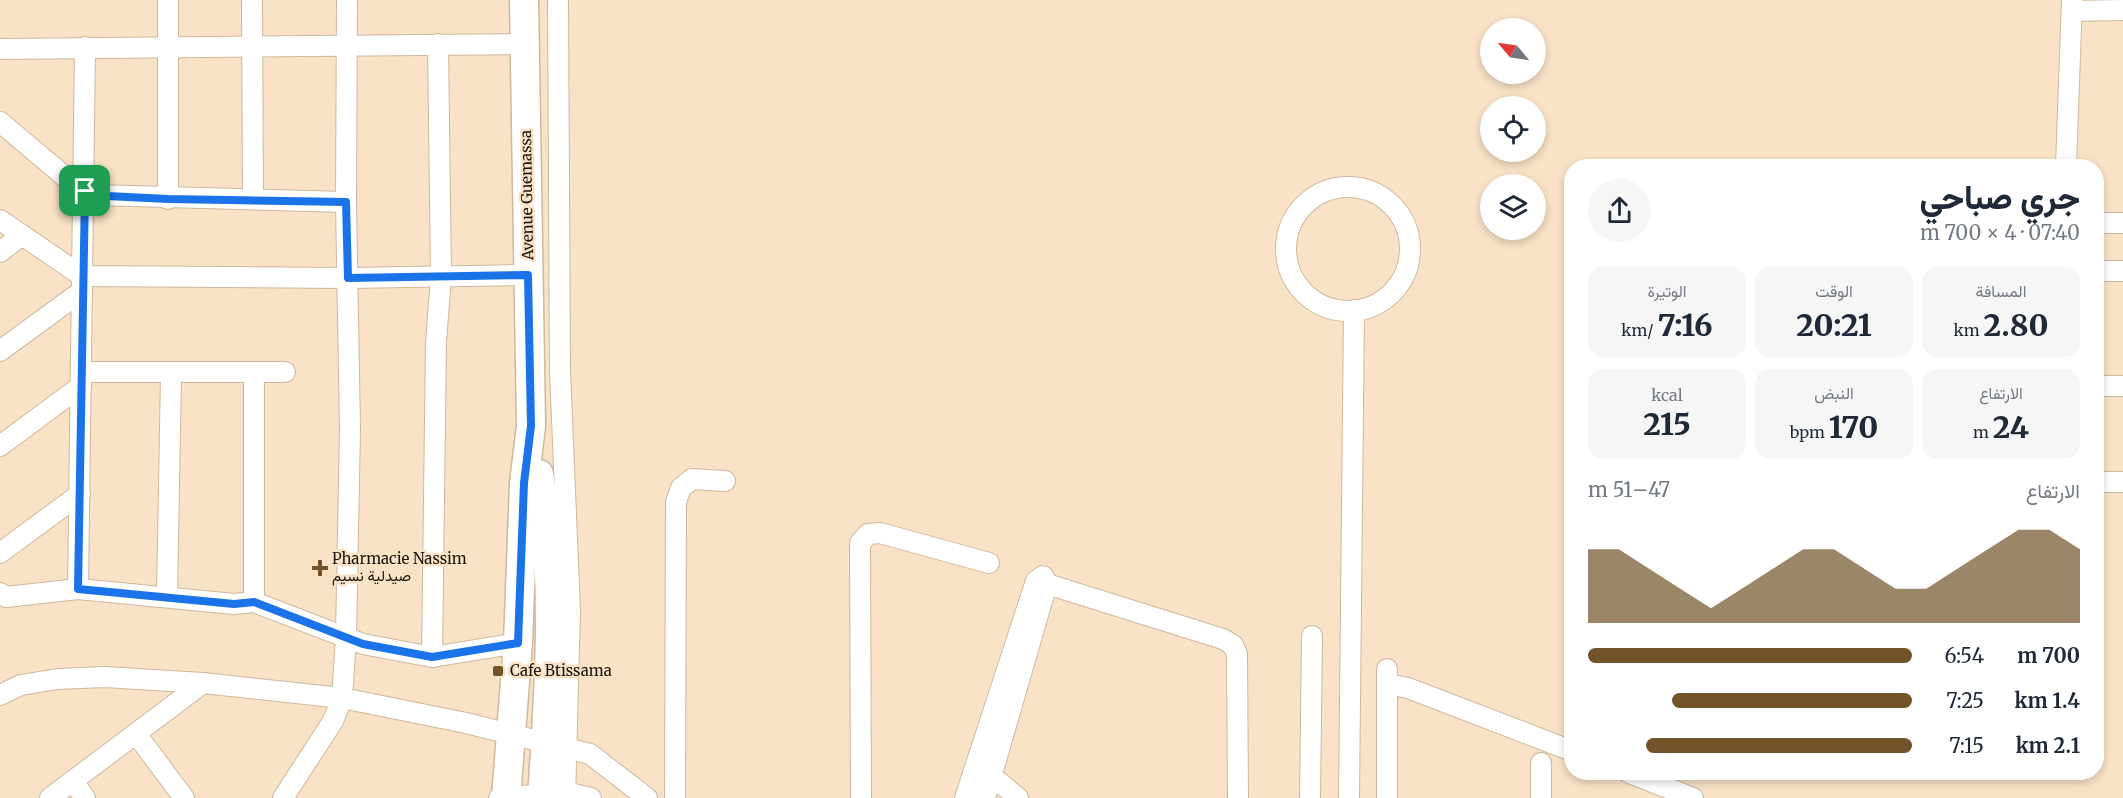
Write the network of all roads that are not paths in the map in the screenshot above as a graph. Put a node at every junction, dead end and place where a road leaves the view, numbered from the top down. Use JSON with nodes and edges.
{"nodes":[{"id":1,"x":168,"y":0,"type":"edge"},
{"id":2,"x":252,"y":0,"type":"edge"},
{"id":3,"x":347,"y":0,"type":"edge"},
{"id":4,"x":524,"y":0,"type":"edge"},
{"id":5,"x":558,"y":0,"type":"edge"},
{"id":6,"x":2072,"y":5,"type":"edge"},
{"id":7,"x":2123,"y":10,"type":"edge"},
{"id":8,"x":438,"y":44,"type":"junction"},
{"id":9,"x":525,"y":44,"type":"junction"},
{"id":10,"x":253,"y":45,"type":"junction"},
{"id":11,"x":347,"y":45,"type":"junction"},
{"id":12,"x":168,"y":46,"type":"junction"},
{"id":13,"x":85,"y":47,"type":"junction"},
{"id":14,"x":0,"y":49,"type":"edge"},
{"id":15,"x":0,"y":122,"type":"edge"},
{"id":16,"x":2066,"y":159,"type":"edge"},
{"id":17,"x":85,"y":191,"type":"junction"},
{"id":18,"x":168,"y":199,"type":"junction"},
{"id":19,"x":253,"y":199,"type":"junction"},
{"id":20,"x":346,"y":202,"type":"junction"},
{"id":21,"x":0,"y":220,"type":"edge"},
{"id":22,"x":2104,"y":223,"type":"edge"},
{"id":23,"x":2123,"y":223,"type":"edge"},
{"id":24,"x":22,"y":235,"type":"junction"},
{"id":25,"x":0,"y":252,"type":"edge"},
{"id":26,"x":2104,"y":271,"type":"edge"},
{"id":27,"x":2123,"y":271,"type":"edge"},
{"id":28,"x":528,"y":275,"type":"junction"},
{"id":29,"x":441,"y":277,"type":"junction"},
{"id":30,"x":348,"y":278,"type":"junction"},
{"id":31,"x":82,"y":284,"type":"junction"},
{"id":32,"x":1354,"y":310,"type":"junction"},
{"id":33,"x":0,"y":351,"type":"edge"},
{"id":34,"x":285,"y":372,"type":"dead end"},
{"id":35,"x":254,"y":373,"type":"junction"},
{"id":36,"x":171,"y":374,"type":"junction"},
{"id":37,"x":81,"y":379,"type":"junction"},
{"id":38,"x":2104,"y":386,"type":"edge"},
{"id":39,"x":2123,"y":386,"type":"edge"},
{"id":40,"x":531,"y":426,"type":"junction"},
{"id":41,"x":0,"y":446,"type":"edge"},
{"id":42,"x":726,"y":481,"type":"dead end"},
{"id":43,"x":2104,"y":482,"type":"edge"},
{"id":44,"x":2123,"y":482,"type":"edge"},
{"id":45,"x":80,"y":494,"type":"junction"},
{"id":46,"x":0,"y":553,"type":"edge"},
{"id":47,"x":989,"y":563,"type":"dead end"},
{"id":48,"x":78,"y":589,"type":"junction"},
{"id":49,"x":0,"y":593,"type":"edge"},
{"id":50,"x":168,"y":596,"type":"junction"},
{"id":51,"x":254,"y":602,"type":"junction"},
{"id":52,"x":1312,"y":636,"type":"dead end"},
{"id":53,"x":346,"y":637,"type":"junction"},
{"id":54,"x":518,"y":643,"type":"junction"},
{"id":55,"x":432,"y":657,"type":"junction"},
{"id":56,"x":203,"y":683,"type":"junction"},
{"id":57,"x":0,"y":695,"type":"edge"},
{"id":58,"x":342,"y":698,"type":"junction"},
{"id":59,"x":511,"y":734,"type":"junction"},
{"id":60,"x":137,"y":735,"type":"junction"},
{"id":61,"x":556,"y":744,"type":"junction"},
{"id":62,"x":1564,"y":748,"type":"edge"},
{"id":63,"x":1541,"y":763,"type":"dead end"},
{"id":64,"x":1648,"y":780,"type":"edge"},
{"id":65,"x":73,"y":781,"type":"junction"},
{"id":66,"x":980,"y":790,"type":"edge"},
{"id":67,"x":568,"y":796,"type":"edge"},
{"id":68,"x":504,"y":797,"type":"edge"},
{"id":69,"x":50,"y":798,"type":"edge"},
{"id":70,"x":85,"y":798,"type":"edge"},
{"id":71,"x":184,"y":798,"type":"edge"},
{"id":72,"x":283,"y":798,"type":"edge"},
{"id":73,"x":647,"y":798,"type":"edge"},
{"id":74,"x":675,"y":798,"type":"edge"},
{"id":75,"x":861,"y":798,"type":"edge"},
{"id":76,"x":1018,"y":798,"type":"edge"},
{"id":77,"x":1238,"y":798,"type":"edge"},
{"id":78,"x":1310,"y":798,"type":"edge"},
{"id":79,"x":1348,"y":798,"type":"edge"},
{"id":80,"x":1387,"y":798,"type":"edge"},
{"id":81,"x":1541,"y":798,"type":"edge"},
{"id":82,"x":1694,"y":798,"type":"edge"}],
"edges":[{"from":1,"to":12,"type":"street"},
{"from":2,"to":10,"type":"street"},
{"from":3,"to":11,"type":"street"},
{"from":4,"to":9,"type":"main road","name":"Avenue Guemassa"},
{"from":5,"to":61,"type":"street"},
{"from":6,"to":7,"type":"street"},
{"from":6,"to":16,"type":"street"},
{"from":8,"to":9,"type":"street"},
{"from":8,"to":11,"type":"street"},
{"from":8,"to":29,"type":"street"},
{"from":9,"to":28,"type":"main road","name":"Avenue Guemassa"},
{"from":10,"to":11,"type":"street"},
{"from":10,"to":12,"type":"street"},
{"from":10,"to":19,"type":"street"},
{"from":11,"to":20,"type":"street"},
{"from":12,"to":13,"type":"street"},
{"from":12,"to":18,"type":"street"},
{"from":13,"to":14,"type":"street"},
{"from":13,"to":17,"type":"street"},
{"from":15,"to":17,"type":"street"},
{"from":17,"to":18,"type":"street"},
{"from":17,"to":31,"type":"street"},
{"from":18,"to":19,"type":"street"},
{"from":19,"to":20,"type":"street"},
{"from":20,"to":30,"type":"street"},
{"from":21,"to":24,"type":"street"},
{"from":22,"to":23,"type":"street"},
{"from":24,"to":25,"type":"street"},
{"from":24,"to":31,"type":"street"},
{"from":26,"to":27,"type":"street"},
{"from":28,"to":29,"type":"street"},
{"from":28,"to":40,"type":"main road","name":"Avenue Guemassa"},
{"from":29,"to":30,"type":"street"},
{"from":29,"to":55,"type":"street"},
{"from":30,"to":31,"type":"street"},
{"from":30,"to":53,"type":"street"},
{"from":31,"to":33,"type":"street"},
{"from":31,"to":37,"type":"street"},
{"from":32,"to":32,"type":"street"},
{"from":32,"to":79,"type":"street"},
{"from":34,"to":35,"type":"street"},
{"from":35,"to":36,"type":"street"},
{"from":35,"to":51,"type":"street"},
{"from":36,"to":37,"type":"street"},
{"from":36,"to":50,"type":"street"},
{"from":37,"to":41,"type":"street"},
{"from":37,"to":45,"type":"street"},
{"from":38,"to":39,"type":"street"},
{"from":40,"to":54,"type":"main road","name":"Avenue Guemassa"},
{"from":40,"to":61,"type":"main road","name":"Avenue Guemassa"},
{"from":42,"to":74,"type":"street"},
{"from":43,"to":44,"type":"street"},
{"from":45,"to":46,"type":"street"},
{"from":45,"to":48,"type":"street"},
{"from":47,"to":75,"type":"street"},
{"from":48,"to":49,"type":"street"},
{"from":48,"to":50,"type":"street"},
{"from":50,"to":51,"type":"street"},
{"from":51,"to":53,"type":"street"},
{"from":52,"to":78,"type":"street"},
{"from":53,"to":55,"type":"street"},
{"from":53,"to":58,"type":"street"},
{"from":54,"to":55,"type":"street"},
{"from":54,"to":59,"type":"main road","name":"Avenue Guemassa"},
{"from":56,"to":57,"type":"street"},
{"from":56,"to":58,"type":"street"},
{"from":56,"to":60,"type":"street"},
{"from":58,"to":59,"type":"street"},
{"from":58,"to":72,"type":"street"},
{"from":59,"to":61,"type":"street"},
{"from":59,"to":68,"type":"main road","name":"Avenue Guemassa"},
{"from":60,"to":65,"type":"street"},
{"from":60,"to":71,"type":"street"},
{"from":61,"to":67,"type":"main road","name":"Avenue Guemassa"},
{"from":61,"to":73,"type":"street"},
{"from":62,"to":80,"type":"street"},
{"from":63,"to":81,"type":"street"},
{"from":64,"to":82,"type":"street"},
{"from":65,"to":69,"type":"street"},
{"from":65,"to":70,"type":"street"},
{"from":66,"to":76,"type":"street"},
{"from":66,"to":77,"type":"street"},
{"from":67,"to":68,"type":"street"}]}
